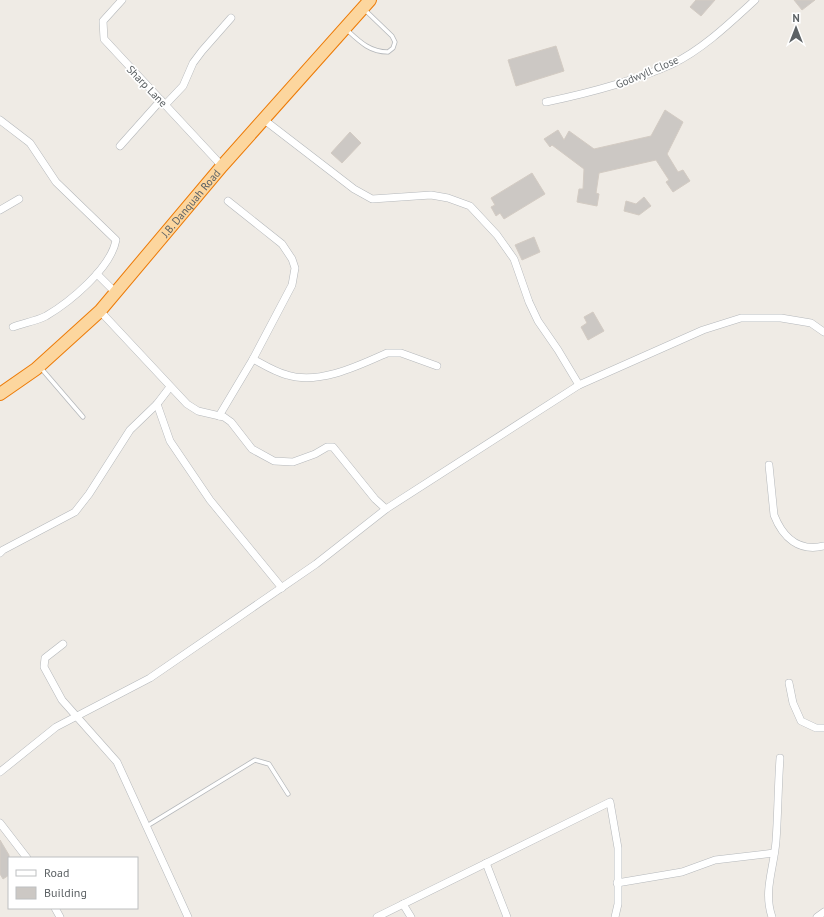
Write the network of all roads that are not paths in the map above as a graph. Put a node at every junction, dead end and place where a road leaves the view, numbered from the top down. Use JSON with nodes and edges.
{"nodes":[{"id":1,"x":122,"y":0,"type":"edge"},
{"id":2,"x":755,"y":0,"type":"edge"},
{"id":3,"x":366,"y":4,"type":"edge"},
{"id":4,"x":231,"y":18,"type":"dead end"},
{"id":5,"x":345,"y":28,"type":"junction"},
{"id":6,"x":546,"y":102,"type":"dead end"},
{"id":7,"x":163,"y":103,"type":"junction"},
{"id":8,"x":0,"y":120,"type":"edge"},
{"id":9,"x":263,"y":120,"type":"junction"},
{"id":10,"x":120,"y":146,"type":"dead end"},
{"id":11,"x":222,"y":166,"type":"junction"},
{"id":12,"x":19,"y":199,"type":"dead end"},
{"id":13,"x":228,"y":201,"type":"dead end"},
{"id":14,"x":0,"y":210,"type":"edge"},
{"id":15,"x":97,"y":274,"type":"junction"},
{"id":16,"x":116,"y":293,"type":"junction"},
{"id":17,"x":100,"y":312,"type":"junction"},
{"id":18,"x":13,"y":327,"type":"dead end"},
{"id":19,"x":824,"y":332,"type":"edge"},
{"id":20,"x":253,"y":359,"type":"junction"},
{"id":21,"x":39,"y":366,"type":"junction"},
{"id":22,"x":437,"y":366,"type":"dead end"},
{"id":23,"x":579,"y":385,"type":"junction"},
{"id":24,"x":170,"y":387,"type":"junction"},
{"id":25,"x":0,"y":394,"type":"edge"},
{"id":26,"x":157,"y":404,"type":"junction"},
{"id":27,"x":219,"y":416,"type":"junction"},
{"id":28,"x":83,"y":417,"type":"dead end"},
{"id":29,"x":769,"y":465,"type":"dead end"},
{"id":30,"x":386,"y":510,"type":"junction"},
{"id":31,"x":824,"y":546,"type":"edge"},
{"id":32,"x":0,"y":553,"type":"edge"},
{"id":33,"x":282,"y":588,"type":"junction"},
{"id":34,"x":63,"y":644,"type":"dead end"},
{"id":35,"x":789,"y":683,"type":"dead end"},
{"id":36,"x":76,"y":715,"type":"junction"},
{"id":37,"x":824,"y":728,"type":"edge"},
{"id":38,"x":780,"y":758,"type":"dead end"},
{"id":39,"x":0,"y":772,"type":"edge"},
{"id":40,"x":288,"y":794,"type":"dead end"},
{"id":41,"x":0,"y":823,"type":"edge"},
{"id":42,"x":146,"y":826,"type":"junction"},
{"id":43,"x":774,"y":854,"type":"junction"},
{"id":44,"x":26,"y":857,"type":"edge"},
{"id":45,"x":486,"y":863,"type":"junction"},
{"id":46,"x":617,"y":883,"type":"junction"},
{"id":47,"x":403,"y":904,"type":"junction"},
{"id":48,"x":824,"y":912,"type":"edge"},
{"id":49,"x":188,"y":917,"type":"edge"},
{"id":50,"x":376,"y":917,"type":"edge"},
{"id":51,"x":411,"y":917,"type":"edge"},
{"id":52,"x":507,"y":917,"type":"edge"},
{"id":53,"x":614,"y":917,"type":"edge"},
{"id":54,"x":772,"y":917,"type":"edge"},
{"id":55,"x":817,"y":917,"type":"edge"}],
"edges":[{"from":1,"to":7,"type":"street","name":"Sharp Lane"},
{"from":2,"to":6,"type":"street","name":"Godwyll Close"},
{"from":3,"to":5,"type":"highway","name":"J.B. Danquah Road"},
{"from":3,"to":5,"type":"lane"},
{"from":4,"to":7,"type":"street"},
{"from":5,"to":9,"type":"highway","name":"J.B. Danquah Road"},
{"from":7,"to":10,"type":"street"},
{"from":7,"to":11,"type":"street","name":"Sharp Lane"},
{"from":8,"to":15,"type":"street"},
{"from":9,"to":11,"type":"highway","name":"J.B. Danquah Road"},
{"from":9,"to":23,"type":"street"},
{"from":11,"to":16,"type":"highway","name":"J.B. Danquah Road"},
{"from":12,"to":14,"type":"street"},
{"from":13,"to":20,"type":"street"},
{"from":15,"to":16,"type":"street"},
{"from":15,"to":18,"type":"street"},
{"from":16,"to":17,"type":"highway","name":"J.B. Danquah Road"},
{"from":17,"to":21,"type":"highway","name":"J.B. Danquah Road"},
{"from":17,"to":24,"type":"street"},
{"from":19,"to":23,"type":"street"},
{"from":20,"to":22,"type":"street"},
{"from":20,"to":27,"type":"street"},
{"from":21,"to":25,"type":"highway","name":"J.B. Danquah Road"},
{"from":21,"to":28,"type":"lane"},
{"from":23,"to":30,"type":"street"},
{"from":24,"to":26,"type":"street"},
{"from":24,"to":27,"type":"street"},
{"from":26,"to":32,"type":"street"},
{"from":26,"to":33,"type":"street"},
{"from":27,"to":30,"type":"street"},
{"from":29,"to":31,"type":"street"},
{"from":30,"to":33,"type":"street"},
{"from":33,"to":36,"type":"street"},
{"from":34,"to":36,"type":"street"},
{"from":35,"to":37,"type":"street"},
{"from":36,"to":39,"type":"street"},
{"from":36,"to":42,"type":"street"},
{"from":38,"to":43,"type":"street"},
{"from":40,"to":42,"type":"lane"},
{"from":41,"to":44,"type":"street"},
{"from":42,"to":49,"type":"street"},
{"from":43,"to":46,"type":"street"},
{"from":43,"to":54,"type":"street"},
{"from":45,"to":46,"type":"street"},
{"from":45,"to":47,"type":"street"},
{"from":45,"to":52,"type":"street"},
{"from":46,"to":53,"type":"street"},
{"from":47,"to":50,"type":"street"},
{"from":47,"to":51,"type":"street"},
{"from":48,"to":55,"type":"street"}]}
